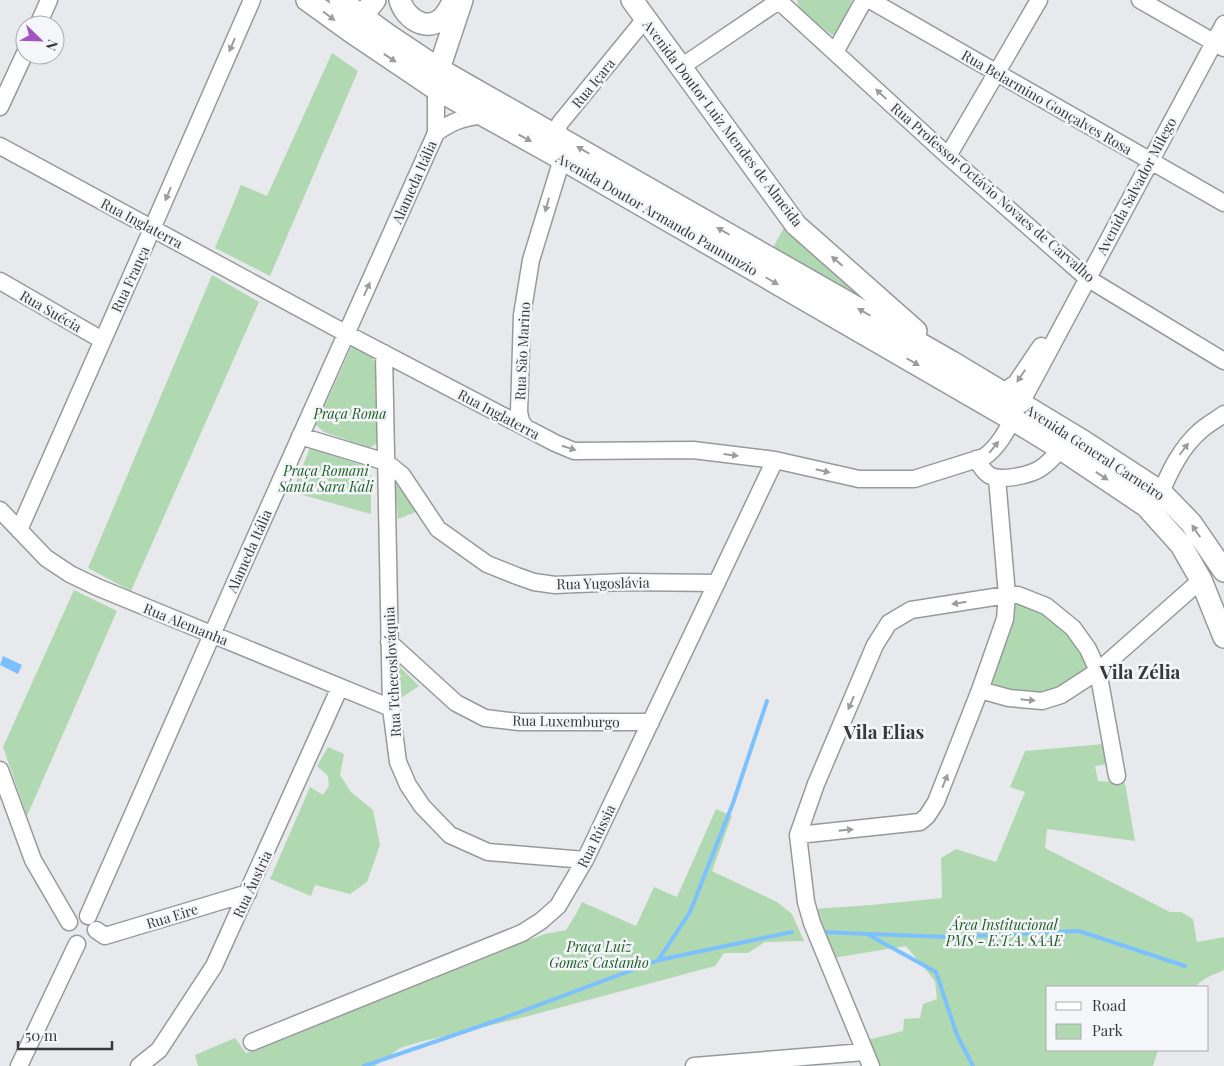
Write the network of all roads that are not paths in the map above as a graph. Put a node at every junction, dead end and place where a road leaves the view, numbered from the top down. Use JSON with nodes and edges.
{"nodes":[{"id":1,"x":49,"y":0,"type":"edge"},
{"id":2,"x":252,"y":0,"type":"edge"},
{"id":3,"x":307,"y":0,"type":"edge"},
{"id":4,"x":340,"y":0,"type":"edge"},
{"id":5,"x":400,"y":0,"type":"edge"},
{"id":6,"x":454,"y":0,"type":"edge"},
{"id":7,"x":462,"y":0,"type":"edge"},
{"id":8,"x":632,"y":0,"type":"edge"},
{"id":9,"x":780,"y":0,"type":"edge"},
{"id":10,"x":864,"y":0,"type":"edge"},
{"id":11,"x":870,"y":0,"type":"edge"},
{"id":12,"x":1039,"y":0,"type":"edge"},
{"id":13,"x":1140,"y":0,"type":"edge"},
{"id":14,"x":42,"y":15,"type":"edge"},
{"id":15,"x":362,"y":16,"type":"edge"},
{"id":16,"x":645,"y":19,"type":"junction"},
{"id":17,"x":1224,"y":24,"type":"edge"},
{"id":18,"x":1219,"y":45,"type":"edge"},
{"id":19,"x":836,"y":52,"type":"junction"},
{"id":20,"x":19,"y":65,"type":"edge"},
{"id":21,"x":681,"y":67,"type":"junction"},
{"id":22,"x":997,"y":72,"type":"junction"},
{"id":23,"x":438,"y":79,"type":"junction"},
{"id":24,"x":0,"y":107,"type":"edge"},
{"id":25,"x":482,"y":114,"type":"junction"},
{"id":26,"x":436,"y":133,"type":"junction"},
{"id":27,"x":0,"y":146,"type":"edge"},
{"id":28,"x":556,"y":149,"type":"junction"},
{"id":29,"x":948,"y":156,"type":"junction"},
{"id":30,"x":1150,"y":160,"type":"junction"},
{"id":31,"x":1224,"y":203,"type":"edge"},
{"id":32,"x":152,"y":229,"type":"junction"},
{"id":33,"x":1087,"y":278,"type":"junction"},
{"id":34,"x":0,"y":281,"type":"edge"},
{"id":35,"x":347,"y":334,"type":"junction"},
{"id":36,"x":102,"y":340,"type":"junction"},
{"id":37,"x":384,"y":353,"type":"junction"},
{"id":38,"x":1224,"y":361,"type":"edge"},
{"id":39,"x":952,"y":362,"type":"junction"},
{"id":40,"x":1003,"y":392,"type":"junction"},
{"id":41,"x":1016,"y":411,"type":"junction"},
{"id":42,"x":1224,"y":414,"type":"edge"},
{"id":43,"x":525,"y":427,"type":"junction"},
{"id":44,"x":300,"y":436,"type":"junction"},
{"id":45,"x":1061,"y":449,"type":"junction"},
{"id":46,"x":775,"y":460,"type":"junction"},
{"id":47,"x":976,"y":460,"type":"junction"},
{"id":48,"x":386,"y":462,"type":"junction"},
{"id":49,"x":996,"y":478,"type":"junction"},
{"id":50,"x":1161,"y":492,"type":"junction"},
{"id":51,"x":0,"y":510,"type":"edge"},
{"id":52,"x":19,"y":530,"type":"junction"},
{"id":53,"x":1224,"y":571,"type":"edge"},
{"id":54,"x":1201,"y":580,"type":"junction"},
{"id":55,"x":717,"y":583,"type":"junction"},
{"id":56,"x":1007,"y":595,"type":"junction"},
{"id":57,"x":212,"y":635,"type":"junction"},
{"id":58,"x":1224,"y":637,"type":"edge"},
{"id":59,"x":389,"y":642,"type":"junction"},
{"id":60,"x":1098,"y":671,"type":"junction"},
{"id":61,"x":340,"y":687,"type":"junction"},
{"id":62,"x":980,"y":690,"type":"junction"},
{"id":63,"x":391,"y":708,"type":"junction"},
{"id":64,"x":651,"y":722,"type":"junction"},
{"id":65,"x":0,"y":770,"type":"edge"},
{"id":66,"x":1117,"y":776,"type":"dead end"},
{"id":67,"x":798,"y":835,"type":"junction"},
{"id":68,"x":585,"y":860,"type":"junction"},
{"id":69,"x":248,"y":893,"type":"junction"},
{"id":70,"x":69,"y":922,"type":"junction"},
{"id":71,"x":92,"y":923,"type":"junction"},
{"id":72,"x":78,"y":944,"type":"junction"},
{"id":73,"x":252,"y":1042,"type":"dead end"},
{"id":74,"x":868,"y":1059,"type":"edge"},
{"id":75,"x":20,"y":1066,"type":"edge"},
{"id":76,"x":139,"y":1066,"type":"edge"},
{"id":77,"x":694,"y":1066,"type":"edge"},
{"id":78,"x":698,"y":1066,"type":"edge"}],
"edges":[{"from":1,"to":14,"type":"street"},
{"from":2,"to":32,"type":"street","name":"Rua França","one_way":true},
{"from":3,"to":15,"type":"main road","name":"Avenida Doutor Armando Pannunzio","one_way":true},
{"from":4,"to":15,"type":"main road","name":"Avenida Doutor Armando Pannunzio"},
{"from":5,"to":6,"type":"main road"},
{"from":7,"to":23,"type":"main road"},
{"from":8,"to":16,"type":"main road","name":"Avenida Doutor Luiz Mendes de Almeida"},
{"from":9,"to":19,"type":"street","name":"Rua Professor Octávio Novaes de Carvalho"},
{"from":9,"to":21,"type":"street"},
{"from":10,"to":19,"type":"street"},
{"from":11,"to":22,"type":"street","name":"Rua Belarmino Gonçalves Rosa"},
{"from":12,"to":22,"type":"street"},
{"from":13,"to":18,"type":"street"},
{"from":15,"to":23,"type":"main road","name":"Avenida Doutor Armando Pannunzio"},
{"from":16,"to":21,"type":"main road","name":"Avenida Doutor Luiz Mendes de Almeida"},
{"from":16,"to":28,"type":"street","name":"Rua Içara"},
{"from":17,"to":18,"type":"street","name":"Avenida Salvador Milego"},
{"from":18,"to":30,"type":"street","name":"Avenida Salvador Milego"},
{"from":29,"to":19,"type":"street","name":"Rua Professor Octávio Novaes de Carvalho","one_way":true},
{"from":20,"to":24,"type":"street"},
{"from":39,"to":21,"type":"main road","name":"Avenida Doutor Luiz Mendes de Almeida","one_way":true},
{"from":22,"to":29,"type":"street"},
{"from":22,"to":30,"type":"street","name":"Rua Belarmino Gonçalves Rosa"},
{"from":23,"to":25,"type":"main road","name":"Avenida Doutor Armando Pannunzio"},
{"from":23,"to":26,"type":"street","name":"Alameda Itália"},
{"from":23,"to":28,"type":"main road","name":"Avenida Doutor Armando Pannunzio"},
{"from":25,"to":26,"type":"street","name":"Alameda Itália"},
{"from":25,"to":28,"type":"main road","name":"Avenida Doutor Armando Pannunzio","one_way":true},
{"from":35,"to":26,"type":"street","name":"Alameda Itália","one_way":true},
{"from":27,"to":32,"type":"street","name":"Rua Inglaterra"},
{"from":39,"to":28,"type":"main road","name":"Avenida Doutor Armando Pannunzio","one_way":true},
{"from":28,"to":41,"type":"main road","name":"Avenida Doutor Armando Pannunzio","one_way":true},
{"from":28,"to":43,"type":"street","name":"Rua São Marino","one_way":true},
{"from":29,"to":33,"type":"street","name":"Rua Professor Octávio Novaes de Carvalho"},
{"from":30,"to":31,"type":"street","name":"Rua Belarmino Gonçalves Rosa"},
{"from":30,"to":33,"type":"street","name":"Avenida Salvador Milego"},
{"from":32,"to":35,"type":"street","name":"Rua Inglaterra"},
{"from":32,"to":36,"type":"street","name":"Rua França"},
{"from":33,"to":38,"type":"street","name":"Rua Professor Octávio Novaes de Carvalho"},
{"from":33,"to":40,"type":"street","one_way":true},
{"from":33,"to":41,"type":"street","name":"Avenida Salvador Milego"},
{"from":34,"to":36,"type":"street","name":"Rua Suécia"},
{"from":35,"to":37,"type":"street","name":"Rua Inglaterra"},
{"from":35,"to":44,"type":"street","name":"Alameda Itália"},
{"from":36,"to":52,"type":"street","name":"Rua França"},
{"from":37,"to":43,"type":"street","name":"Rua Inglaterra"},
{"from":37,"to":48,"type":"street","name":"Rua Tchecoslováquia"},
{"from":39,"to":40,"type":"main road","name":"Avenida Doutor Armando Pannunzio"},
{"from":40,"to":41,"type":"main road","name":"Avenida Doutor Armando Pannunzio"},
{"from":41,"to":45,"type":"main road","name":"Avenida General Carneiro"},
{"from":47,"to":41,"type":"street","name":"Rua Inglaterra","one_way":true},
{"from":41,"to":50,"type":"main road","name":"Avenida General Carneiro"},
{"from":50,"to":42,"type":"street","one_way":true},
{"from":43,"to":46,"type":"street","name":"Rua Inglaterra","one_way":true},
{"from":44,"to":48,"type":"street","name":"Rua Yugoslávia"},
{"from":44,"to":57,"type":"street","name":"Alameda Itália"},
{"from":45,"to":49,"type":"street"},
{"from":45,"to":54,"type":"main road","name":"Avenida General Carneiro","one_way":true},
{"from":46,"to":47,"type":"street","name":"Rua Inglaterra","one_way":true},
{"from":46,"to":55,"type":"street","name":"Rua Rússia"},
{"from":47,"to":49,"type":"street"},
{"from":48,"to":55,"type":"street","name":"Rua Yugoslávia"},
{"from":48,"to":59,"type":"street","name":"Rua Tchecoslováquia"},
{"from":49,"to":56,"type":"street"},
{"from":53,"to":50,"type":"main road","name":"Avenida General Carneiro","one_way":true},
{"from":51,"to":52,"type":"street","name":"Rua Alemanha"},
{"from":52,"to":57,"type":"street","name":"Rua Alemanha"},
{"from":54,"to":58,"type":"main road","name":"Avenida General Carneiro"},
{"from":54,"to":60,"type":"street"},
{"from":55,"to":64,"type":"street","name":"Rua Rússia"},
{"from":56,"to":60,"type":"street"},
{"from":56,"to":62,"type":"street"},
{"from":56,"to":67,"type":"street","one_way":true},
{"from":57,"to":61,"type":"street","name":"Rua Alemanha"},
{"from":57,"to":71,"type":"street","name":"Alameda Itália"},
{"from":59,"to":63,"type":"street","name":"Rua Tchecoslováquia"},
{"from":59,"to":64,"type":"street","name":"Rua Luxemburgo"},
{"from":62,"to":60,"type":"street","one_way":true},
{"from":60,"to":66,"type":"street"},
{"from":61,"to":63,"type":"street","name":"Rua Alemanha"},
{"from":61,"to":69,"type":"street","name":"Rua Áustria"},
{"from":67,"to":62,"type":"street","one_way":true},
{"from":63,"to":68,"type":"street","name":"Rua Tchecoslováquia"},
{"from":64,"to":68,"type":"street","name":"Rua Rússia"},
{"from":65,"to":70,"type":"street"},
{"from":67,"to":74,"type":"street"},
{"from":68,"to":73,"type":"street","name":"Rua Rússia"},
{"from":69,"to":71,"type":"street","name":"Rua Eire"},
{"from":69,"to":76,"type":"street","name":"Rua Áustria"},
{"from":70,"to":71,"type":"street"},
{"from":70,"to":72,"type":"street"},
{"from":71,"to":72,"type":"street"},
{"from":72,"to":75,"type":"street"},
{"from":74,"to":78,"type":"street"},
{"from":77,"to":78,"type":"street"}]}
